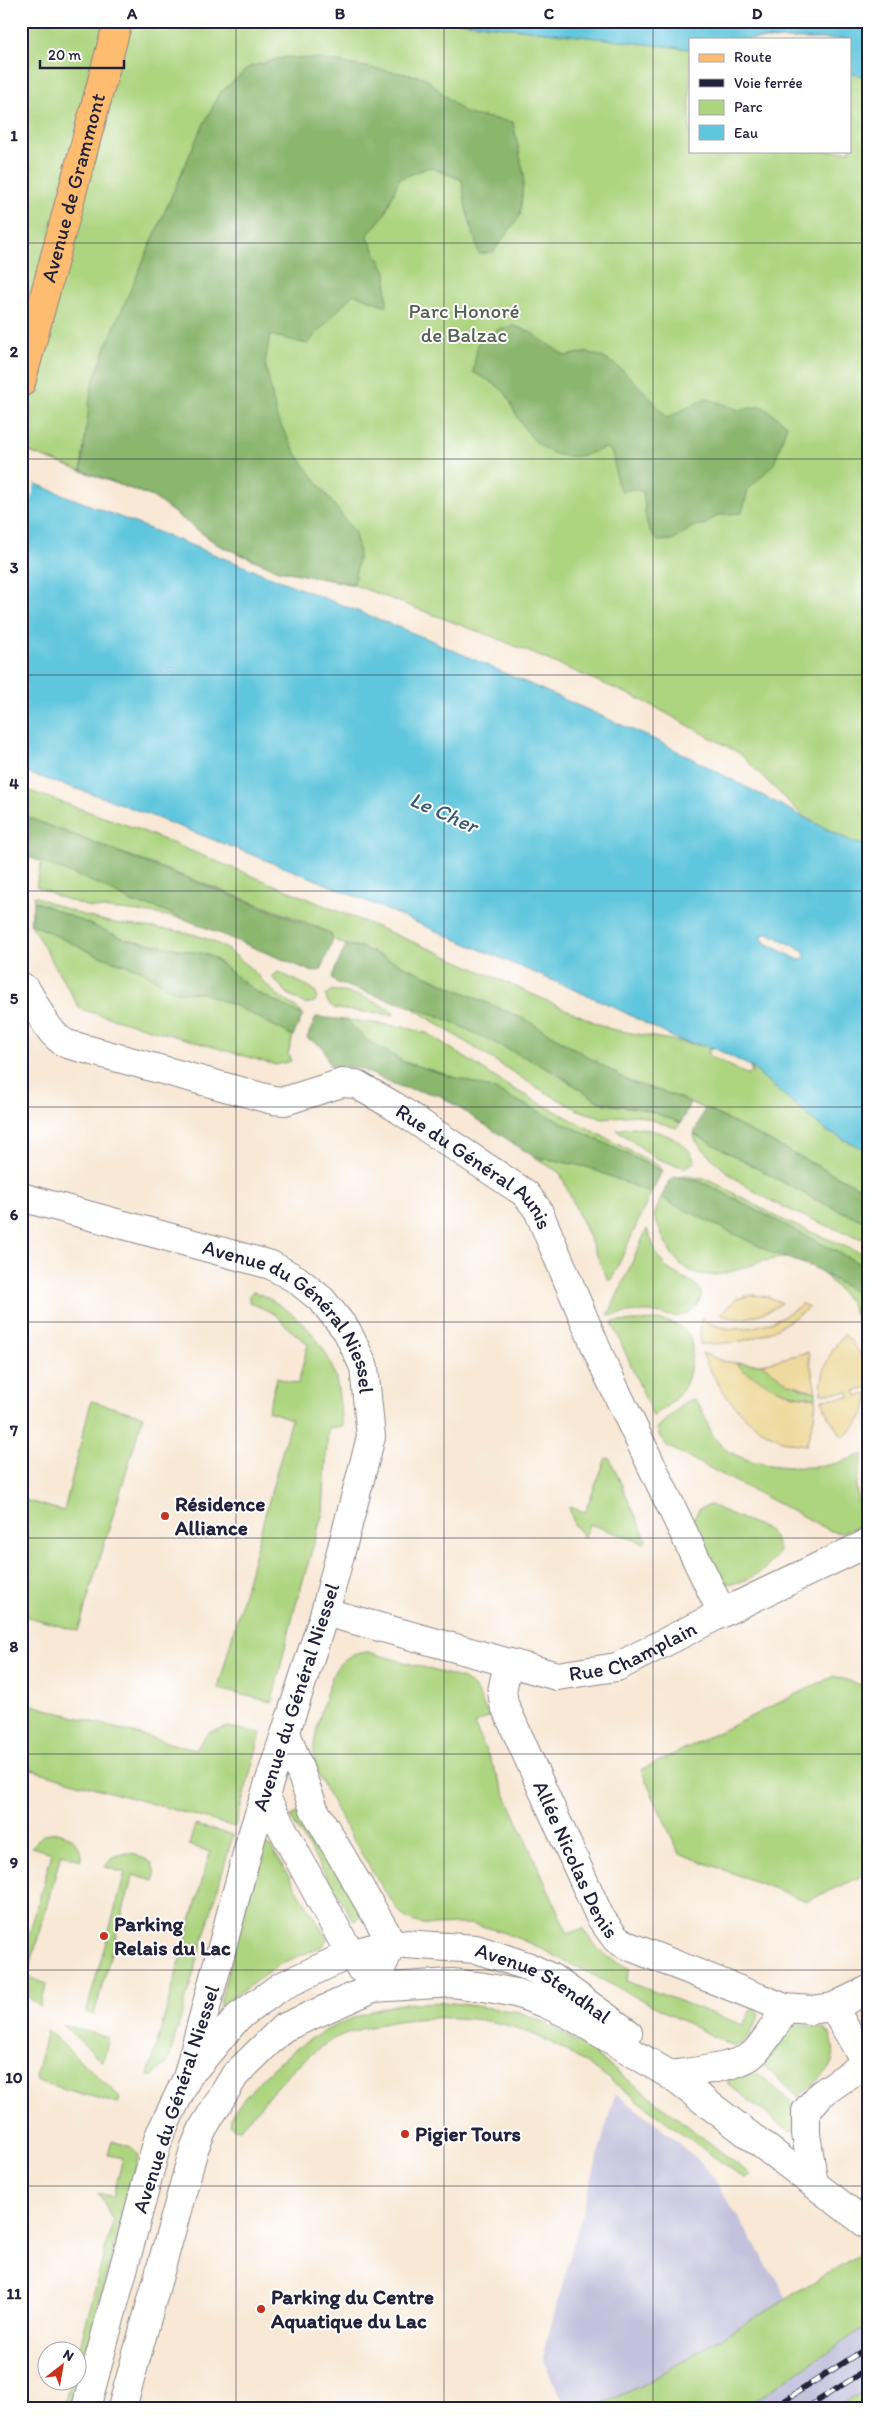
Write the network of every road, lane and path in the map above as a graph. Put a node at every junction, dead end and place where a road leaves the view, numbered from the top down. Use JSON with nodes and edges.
{"nodes":[{"id":1,"x":118,"y":21,"type":"edge"},
{"id":2,"x":21,"y":383,"type":"edge"},
{"id":3,"x":21,"y":986,"type":"edge"},
{"id":4,"x":21,"y":1197,"type":"edge"},
{"id":5,"x":868,"y":1543,"type":"edge"},
{"id":6,"x":326,"y":1612,"type":"junction"},
{"id":7,"x":722,"y":1613,"type":"junction"},
{"id":8,"x":508,"y":1664,"type":"junction"},
{"id":9,"x":287,"y":1735,"type":"junction"},
{"id":10,"x":265,"y":1796,"type":"junction"},
{"id":11,"x":392,"y":1943,"type":"junction"},
{"id":12,"x":350,"y":1954,"type":"junction"},
{"id":13,"x":374,"y":1988,"type":"junction"},
{"id":14,"x":868,"y":1990,"type":"edge"},
{"id":15,"x":833,"y":2007,"type":"junction"},
{"id":16,"x":785,"y":2008,"type":"junction"},
{"id":17,"x":235,"y":2075,"type":"joint"},
{"id":18,"x":670,"y":2075,"type":"junction"},
{"id":19,"x":187,"y":2078,"type":"junction"},
{"id":20,"x":814,"y":2184,"type":"junction"},
{"id":21,"x":868,"y":2225,"type":"edge"},
{"id":22,"x":86,"y":2408,"type":"edge"},
{"id":23,"x":122,"y":2408,"type":"edge"}],
"edges":[{"from":1,"to":2,"type":"main road","name":"Avenue de Grammont"},
{"from":3,"to":7,"type":"street","name":"Rue du Général Aunis"},
{"from":4,"to":6,"type":"street","name":"Avenue du Général Niessel"},
{"from":5,"to":7,"type":"street","name":"Rue Champlain"},
{"from":6,"to":8,"type":"street","name":"Rue Champlain"},
{"from":6,"to":9,"type":"street","name":"Avenue du Général Niessel"},
{"from":7,"to":8,"type":"street","name":"Rue Champlain"},
{"from":8,"to":16,"type":"street","name":"Allée Nicolas Denis"},
{"from":9,"to":10,"type":"street","name":"Avenue du Général Niessel"},
{"from":9,"to":11,"type":"street"},
{"from":10,"to":12,"type":"street"},
{"from":10,"to":19,"type":"street","name":"Avenue du Général Niessel"},
{"from":11,"to":12,"type":"street","name":"Avenue Stendhal"},
{"from":11,"to":13,"type":"street"},
{"from":11,"to":18,"type":"street","name":"Avenue Stendhal"},
{"from":12,"to":13,"type":"street"},
{"from":12,"to":19,"type":"street","name":"Avenue Stendhal"},
{"from":13,"to":17,"type":"street","name":"Avenue Stendhal"},
{"from":13,"to":18,"type":"street","name":"Avenue Stendhal"},
{"from":14,"to":15,"type":"street","name":"Allée Nicolas Denis"},
{"from":15,"to":16,"type":"street","name":"Allée Nicolas Denis"},
{"from":15,"to":20,"type":"street"},
{"from":16,"to":18,"type":"street"},
{"from":17,"to":23,"type":"street","name":"Avenue du Général Niessel"},
{"from":18,"to":20,"type":"street","name":"Avenue Stendhal"},
{"from":19,"to":22,"type":"street","name":"Avenue du Général Niessel"},
{"from":20,"to":21,"type":"street","name":"Avenue Stendhal"}]}
